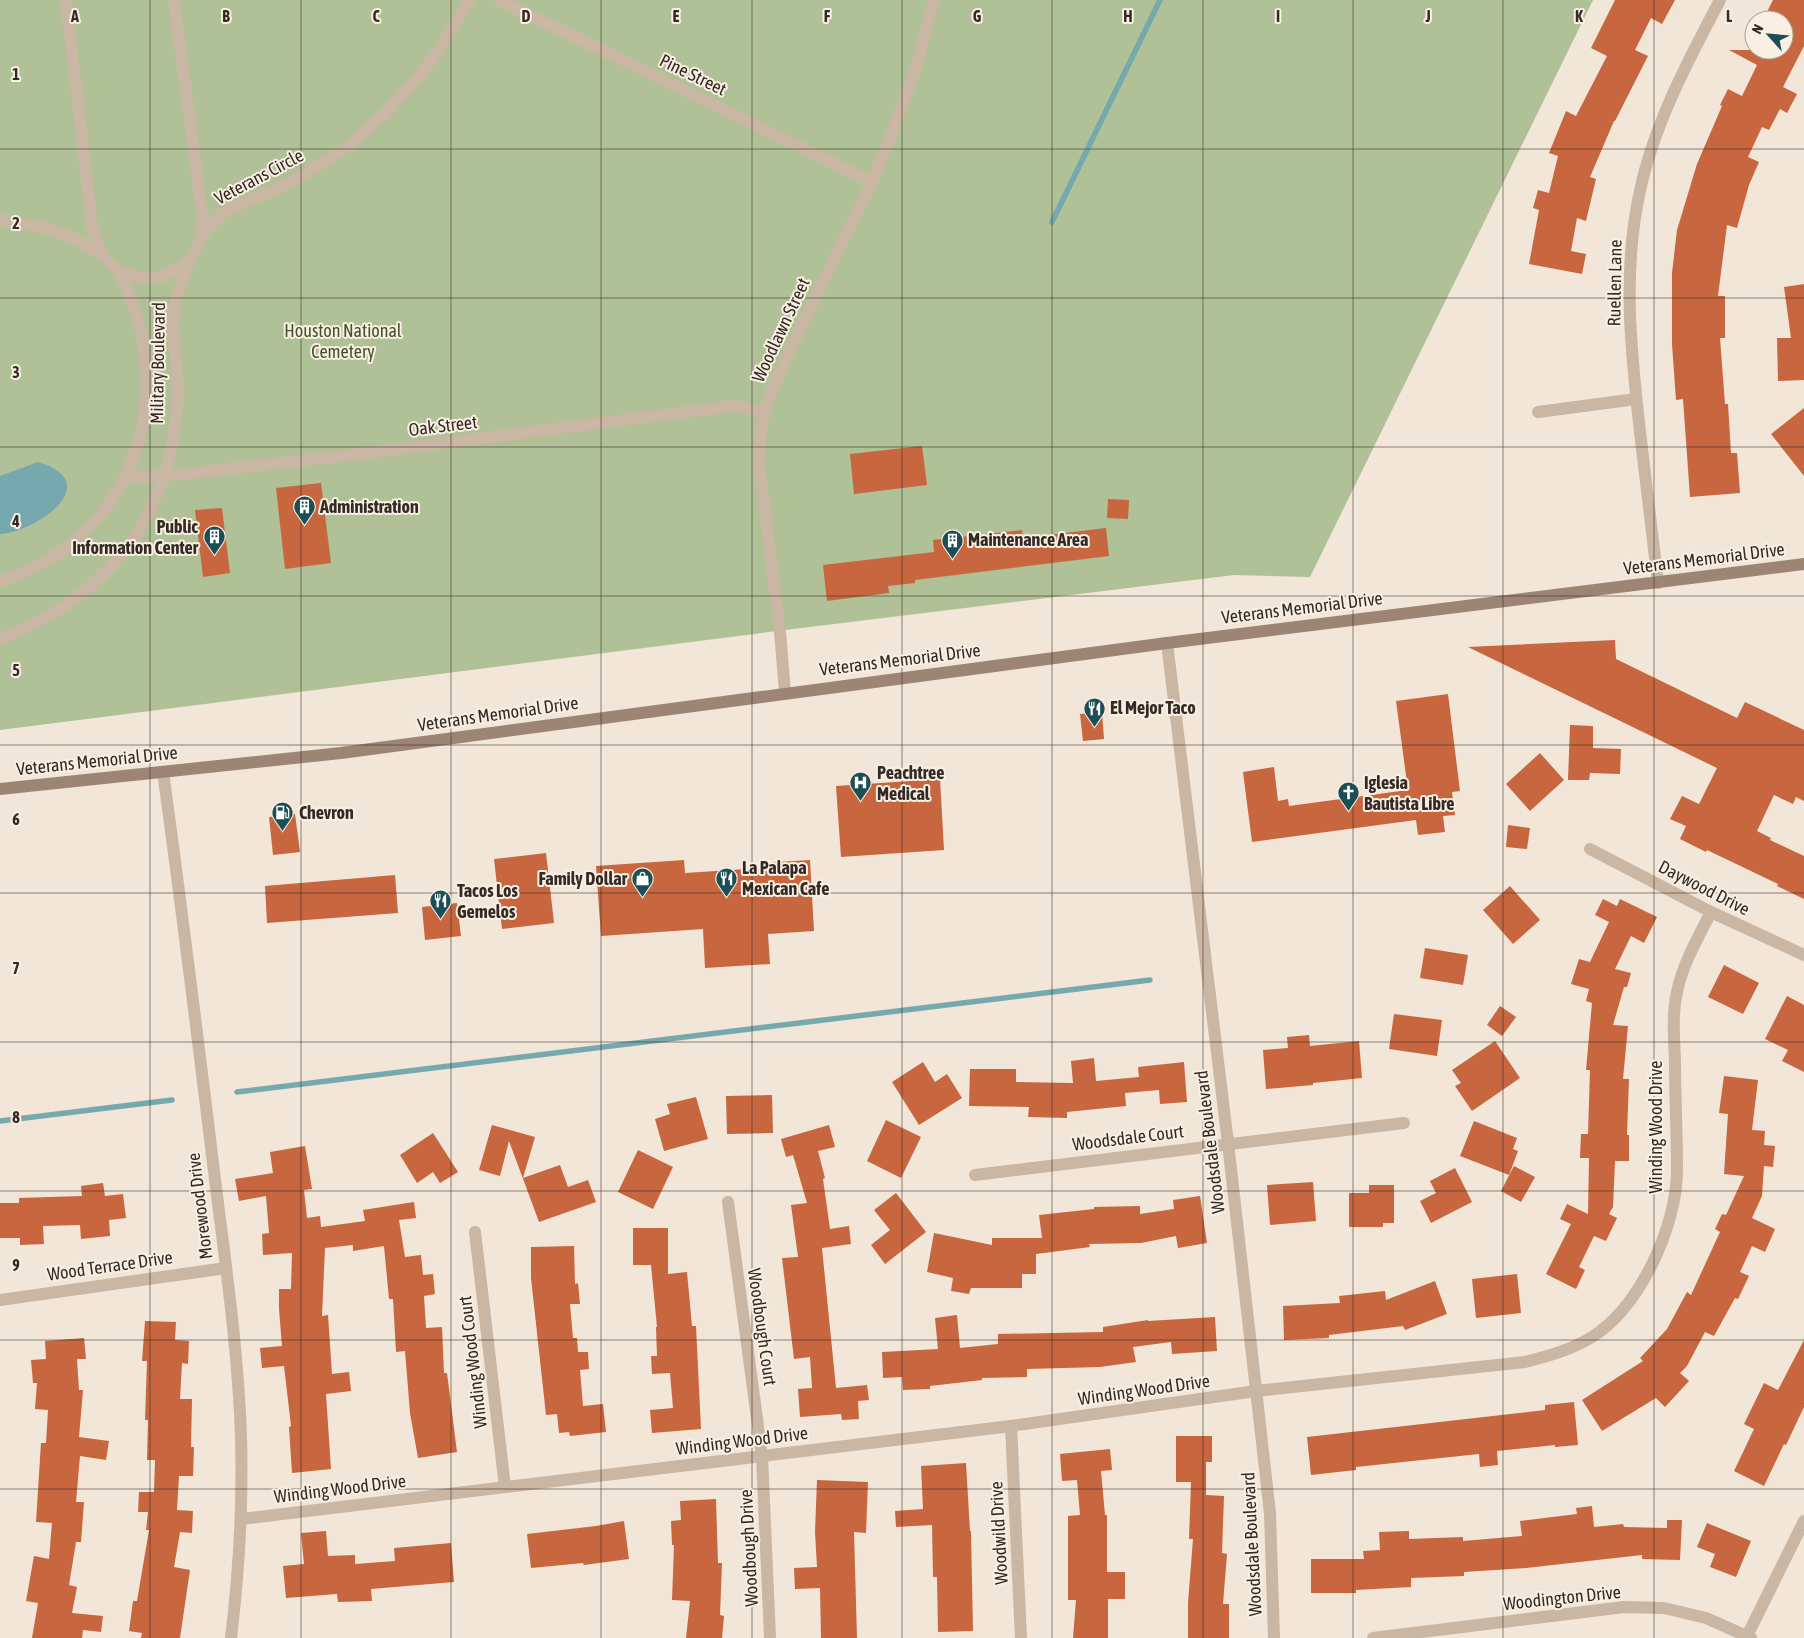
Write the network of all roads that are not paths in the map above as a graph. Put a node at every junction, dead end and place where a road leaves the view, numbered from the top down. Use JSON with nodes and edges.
{"nodes":[{"id":1,"x":66,"y":0,"type":"edge"},
{"id":2,"x":174,"y":0,"type":"edge"},
{"id":3,"x":469,"y":0,"type":"edge"},
{"id":4,"x":499,"y":0,"type":"edge"},
{"id":5,"x":934,"y":0,"type":"edge"},
{"id":6,"x":1720,"y":0,"type":"edge"},
{"id":7,"x":872,"y":182,"type":"junction"},
{"id":8,"x":0,"y":220,"type":"edge"},
{"id":9,"x":201,"y":238,"type":"junction"},
{"id":10,"x":194,"y":253,"type":"junction"},
{"id":11,"x":104,"y":257,"type":"junction"},
{"id":12,"x":117,"y":269,"type":"junction"},
{"id":13,"x":1636,"y":399,"type":"junction"},
{"id":14,"x":1538,"y":412,"type":"dead end"},
{"id":15,"x":764,"y":413,"type":"junction"},
{"id":16,"x":165,"y":476,"type":"junction"},
{"id":17,"x":125,"y":477,"type":"junction"},
{"id":18,"x":1804,"y":564,"type":"edge"},
{"id":19,"x":0,"y":581,"type":"edge"},
{"id":20,"x":1658,"y":583,"type":"junction"},
{"id":21,"x":0,"y":640,"type":"edge"},
{"id":22,"x":1167,"y":643,"type":"junction"},
{"id":23,"x":785,"y":693,"type":"junction"},
{"id":24,"x":163,"y":772,"type":"junction"},
{"id":25,"x":0,"y":789,"type":"edge"},
{"id":26,"x":1590,"y":849,"type":"dead end"},
{"id":27,"x":1712,"y":912,"type":"junction"},
{"id":28,"x":1804,"y":955,"type":"edge"},
{"id":29,"x":1404,"y":1123,"type":"dead end"},
{"id":30,"x":1228,"y":1143,"type":"junction"},
{"id":31,"x":975,"y":1175,"type":"dead end"},
{"id":32,"x":728,"y":1202,"type":"dead end"},
{"id":33,"x":475,"y":1232,"type":"dead end"},
{"id":34,"x":226,"y":1268,"type":"junction"},
{"id":35,"x":0,"y":1300,"type":"edge"},
{"id":36,"x":1256,"y":1391,"type":"junction"},
{"id":37,"x":1011,"y":1426,"type":"junction"},
{"id":38,"x":762,"y":1456,"type":"junction"},
{"id":39,"x":505,"y":1487,"type":"junction"},
{"id":40,"x":241,"y":1519,"type":"junction"},
{"id":41,"x":1804,"y":1521,"type":"edge"},
{"id":42,"x":1749,"y":1637,"type":"edge"},
{"id":43,"x":231,"y":1638,"type":"edge"},
{"id":44,"x":770,"y":1638,"type":"edge"},
{"id":45,"x":1021,"y":1638,"type":"edge"},
{"id":46,"x":1274,"y":1638,"type":"edge"},
{"id":47,"x":1373,"y":1638,"type":"edge"}],
"edges":[{"from":1,"to":11,"type":"street"},
{"from":2,"to":9,"type":"street"},
{"from":3,"to":9,"type":"street","name":"Veterans Circle"},
{"from":4,"to":7,"type":"street","name":"Pine Street"},
{"from":5,"to":7,"type":"street","name":"Woodlawn Street"},
{"from":6,"to":13,"type":"street","name":"Ruellen Lane"},
{"from":7,"to":15,"type":"street","name":"Woodlawn Street"},
{"from":8,"to":11,"type":"street","name":"Veterans Circle"},
{"from":9,"to":10,"type":"street","name":"Veterans Circle"},
{"from":10,"to":12,"type":"street","name":"Veterans Circle"},
{"from":10,"to":16,"type":"street","name":"Military Boulevard"},
{"from":11,"to":12,"type":"street","name":"Veterans Circle"},
{"from":12,"to":17,"type":"street","name":"Military Boulevard"},
{"from":13,"to":14,"type":"street"},
{"from":13,"to":20,"type":"street","name":"Ruellen Lane"},
{"from":15,"to":16,"type":"street","name":"Oak Street"},
{"from":15,"to":23,"type":"street","name":"Woodlawn Street"},
{"from":16,"to":17,"type":"street","name":"Oak Street"},
{"from":16,"to":21,"type":"street","name":"Military Boulevard"},
{"from":17,"to":19,"type":"street","name":"Military Boulevard"},
{"from":18,"to":20,"type":"main road","name":"Veterans Memorial Drive"},
{"from":20,"to":22,"type":"main road","name":"Veterans Memorial Drive"},
{"from":22,"to":23,"type":"main road","name":"Veterans Memorial Drive"},
{"from":22,"to":30,"type":"street","name":"Woodsdale Boulevard"},
{"from":23,"to":24,"type":"main road","name":"Veterans Memorial Drive"},
{"from":24,"to":25,"type":"main road","name":"Veterans Memorial Drive"},
{"from":24,"to":34,"type":"street","name":"Morewood Drive"},
{"from":26,"to":27,"type":"street","name":"Daywood Drive"},
{"from":27,"to":28,"type":"street","name":"Daywood Drive"},
{"from":27,"to":36,"type":"street","name":"Winding Wood Drive"},
{"from":29,"to":30,"type":"street","name":"Woodsdale Court"},
{"from":30,"to":31,"type":"street","name":"Woodsdale Court"},
{"from":30,"to":36,"type":"street","name":"Woodsdale Boulevard"},
{"from":32,"to":38,"type":"street","name":"Woodbough Court"},
{"from":33,"to":39,"type":"street","name":"Winding Wood Court"},
{"from":34,"to":35,"type":"street","name":"Wood Terrace Drive"},
{"from":34,"to":40,"type":"street","name":"Morewood Drive"},
{"from":36,"to":37,"type":"street","name":"Winding Wood Drive"},
{"from":36,"to":46,"type":"street","name":"Woodsdale Boulevard"},
{"from":37,"to":38,"type":"street","name":"Winding Wood Drive"},
{"from":37,"to":45,"type":"street","name":"Woodwild Drive"},
{"from":38,"to":39,"type":"street","name":"Winding Wood Drive"},
{"from":38,"to":44,"type":"street","name":"Woodbough Drive"},
{"from":39,"to":40,"type":"street","name":"Winding Wood Drive"},
{"from":40,"to":43,"type":"street","name":"Morewood Drive"},
{"from":41,"to":42,"type":"street"},
{"from":42,"to":47,"type":"street","name":"Woodington Drive"}]}
